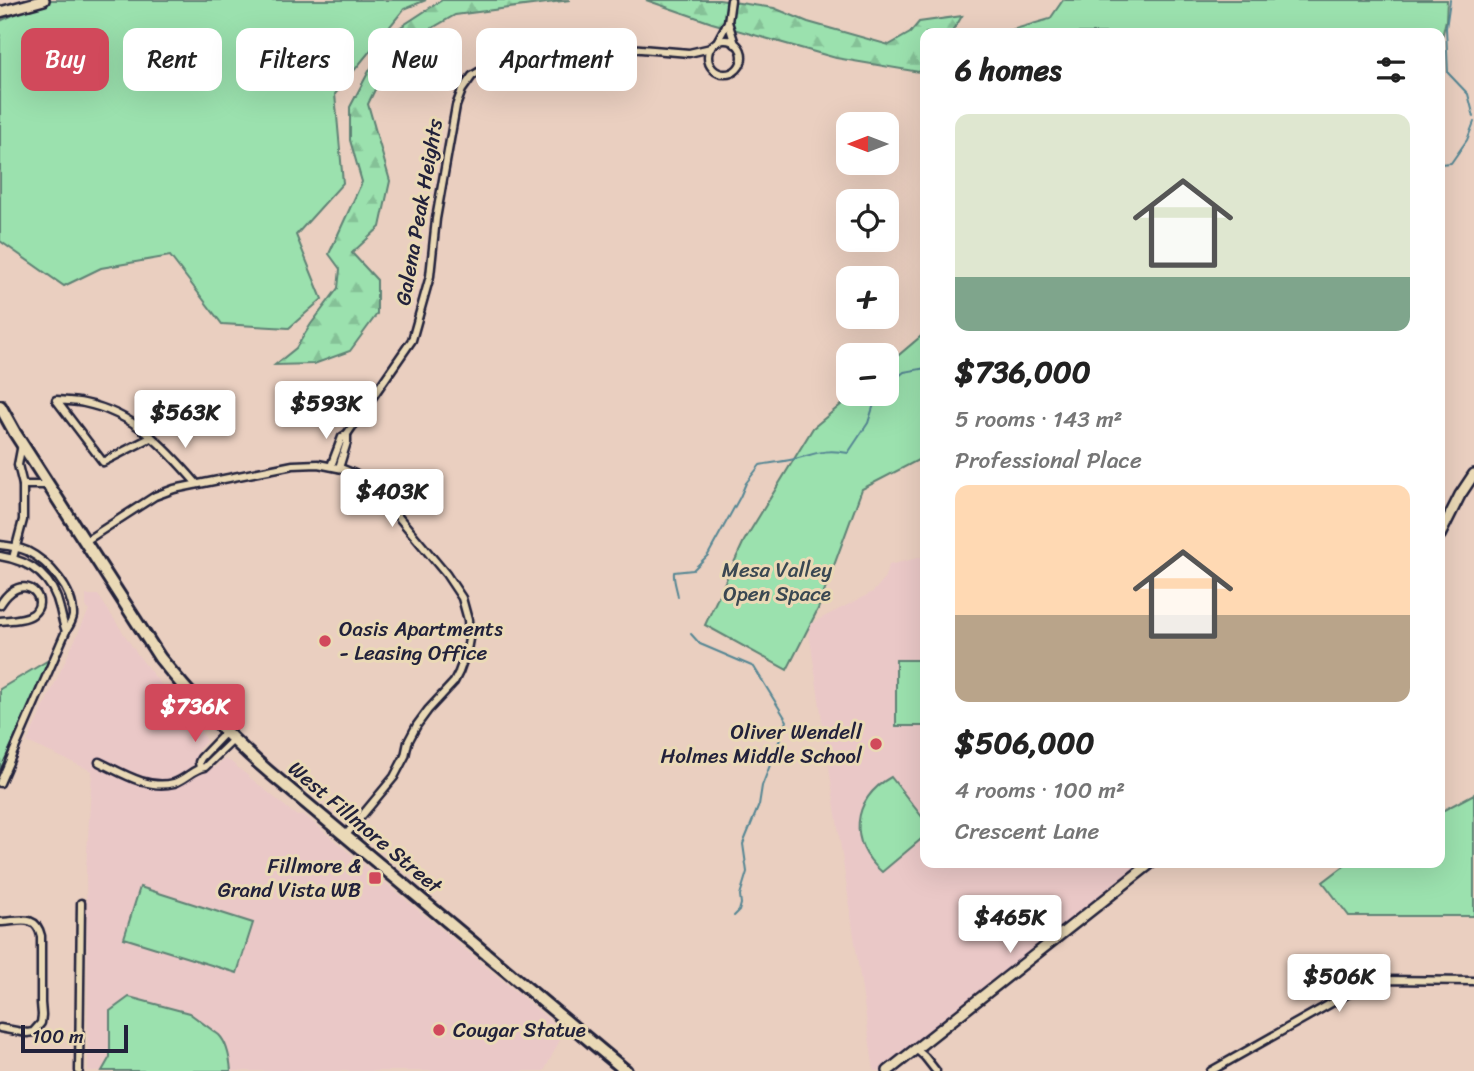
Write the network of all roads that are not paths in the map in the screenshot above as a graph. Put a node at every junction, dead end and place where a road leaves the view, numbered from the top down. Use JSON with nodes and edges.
{"nodes":[{"id":1,"x":44,"y":0,"type":"edge"},
{"id":2,"x":732,"y":0,"type":"edge"},
{"id":3,"x":0,"y":12,"type":"edge"},
{"id":4,"x":728,"y":22,"type":"junction"},
{"id":5,"x":717,"y":43,"type":"junction"},
{"id":6,"x":735,"y":44,"type":"junction"},
{"id":7,"x":711,"y":48,"type":"junction"},
{"id":8,"x":689,"y":53,"type":"junction"},
{"id":9,"x":709,"y":62,"type":"junction"},
{"id":10,"x":0,"y":406,"type":"edge"},
{"id":11,"x":152,"y":437,"type":"junction"},
{"id":12,"x":22,"y":444,"type":"junction"},
{"id":13,"x":335,"y":467,"type":"junction"},
{"id":14,"x":1474,"y":474,"type":"edge"},
{"id":15,"x":197,"y":484,"type":"junction"},
{"id":16,"x":23,"y":485,"type":"junction"},
{"id":17,"x":49,"y":485,"type":"junction"},
{"id":18,"x":1445,"y":525,"type":"edge"},
{"id":19,"x":84,"y":542,"type":"junction"},
{"id":20,"x":0,"y":545,"type":"edge"},
{"id":21,"x":16,"y":548,"type":"junction"},
{"id":22,"x":0,"y":556,"type":"edge"},
{"id":23,"x":13,"y":558,"type":"junction"},
{"id":24,"x":0,"y":605,"type":"edge"},
{"id":25,"x":0,"y":621,"type":"edge"},
{"id":26,"x":66,"y":631,"type":"junction"},
{"id":27,"x":229,"y":736,"type":"junction"},
{"id":28,"x":99,"y":762,"type":"dead end"},
{"id":29,"x":0,"y":783,"type":"edge"},
{"id":30,"x":345,"y":836,"type":"junction"},
{"id":31,"x":1145,"y":868,"type":"edge"},
{"id":32,"x":80,"y":903,"type":"dead end"},
{"id":33,"x":0,"y":922,"type":"edge"},
{"id":34,"x":1474,"y":981,"type":"edge"},
{"id":35,"x":0,"y":1028,"type":"edge"},
{"id":36,"x":916,"y":1049,"type":"junction"},
{"id":37,"x":79,"y":1071,"type":"edge"},
{"id":38,"x":626,"y":1071,"type":"edge"},
{"id":39,"x":888,"y":1071,"type":"edge"},
{"id":40,"x":936,"y":1071,"type":"edge"},
{"id":41,"x":1212,"y":1071,"type":"edge"}],
"edges":[{"from":1,"to":3,"type":"main road"},
{"from":2,"to":4,"type":"street"},
{"from":4,"to":5,"type":"street"},
{"from":4,"to":6,"type":"street"},
{"from":5,"to":6,"type":"street"},
{"from":5,"to":7,"type":"street"},
{"from":6,"to":9,"type":"street"},
{"from":7,"to":8,"type":"street"},
{"from":7,"to":9,"type":"street"},
{"from":8,"to":9,"type":"street"},
{"from":8,"to":13,"type":"street","name":"Galena Peak Heights"},
{"from":10,"to":12,"type":"main road","name":"West Fillmore Street"},
{"from":11,"to":11,"type":"street"},
{"from":11,"to":15,"type":"street"},
{"from":12,"to":16,"type":"street"},
{"from":12,"to":17,"type":"main road","name":"West Fillmore Street"},
{"from":13,"to":15,"type":"street"},
{"from":13,"to":30,"type":"street"},
{"from":14,"to":18,"type":"main road"},
{"from":15,"to":19,"type":"street"},
{"from":16,"to":17,"type":"street"},
{"from":16,"to":21,"type":"street"},
{"from":17,"to":19,"type":"main road","name":"West Fillmore Street"},
{"from":19,"to":27,"type":"main road","name":"West Fillmore Street"},
{"from":20,"to":21,"type":"street"},
{"from":21,"to":23,"type":"street"},
{"from":21,"to":26,"type":"street"},
{"from":22,"to":23,"type":"street"},
{"from":23,"to":26,"type":"street"},
{"from":24,"to":25,"type":"street"},
{"from":26,"to":29,"type":"street"},
{"from":27,"to":28,"type":"street"},
{"from":27,"to":30,"type":"main road","name":"West Fillmore Street"},
{"from":30,"to":38,"type":"main road","name":"West Fillmore Street"},
{"from":31,"to":36,"type":"main road"},
{"from":32,"to":37,"type":"street"},
{"from":33,"to":35,"type":"street"},
{"from":34,"to":41,"type":"street"},
{"from":36,"to":39,"type":"main road"},
{"from":36,"to":40,"type":"street"}]}
